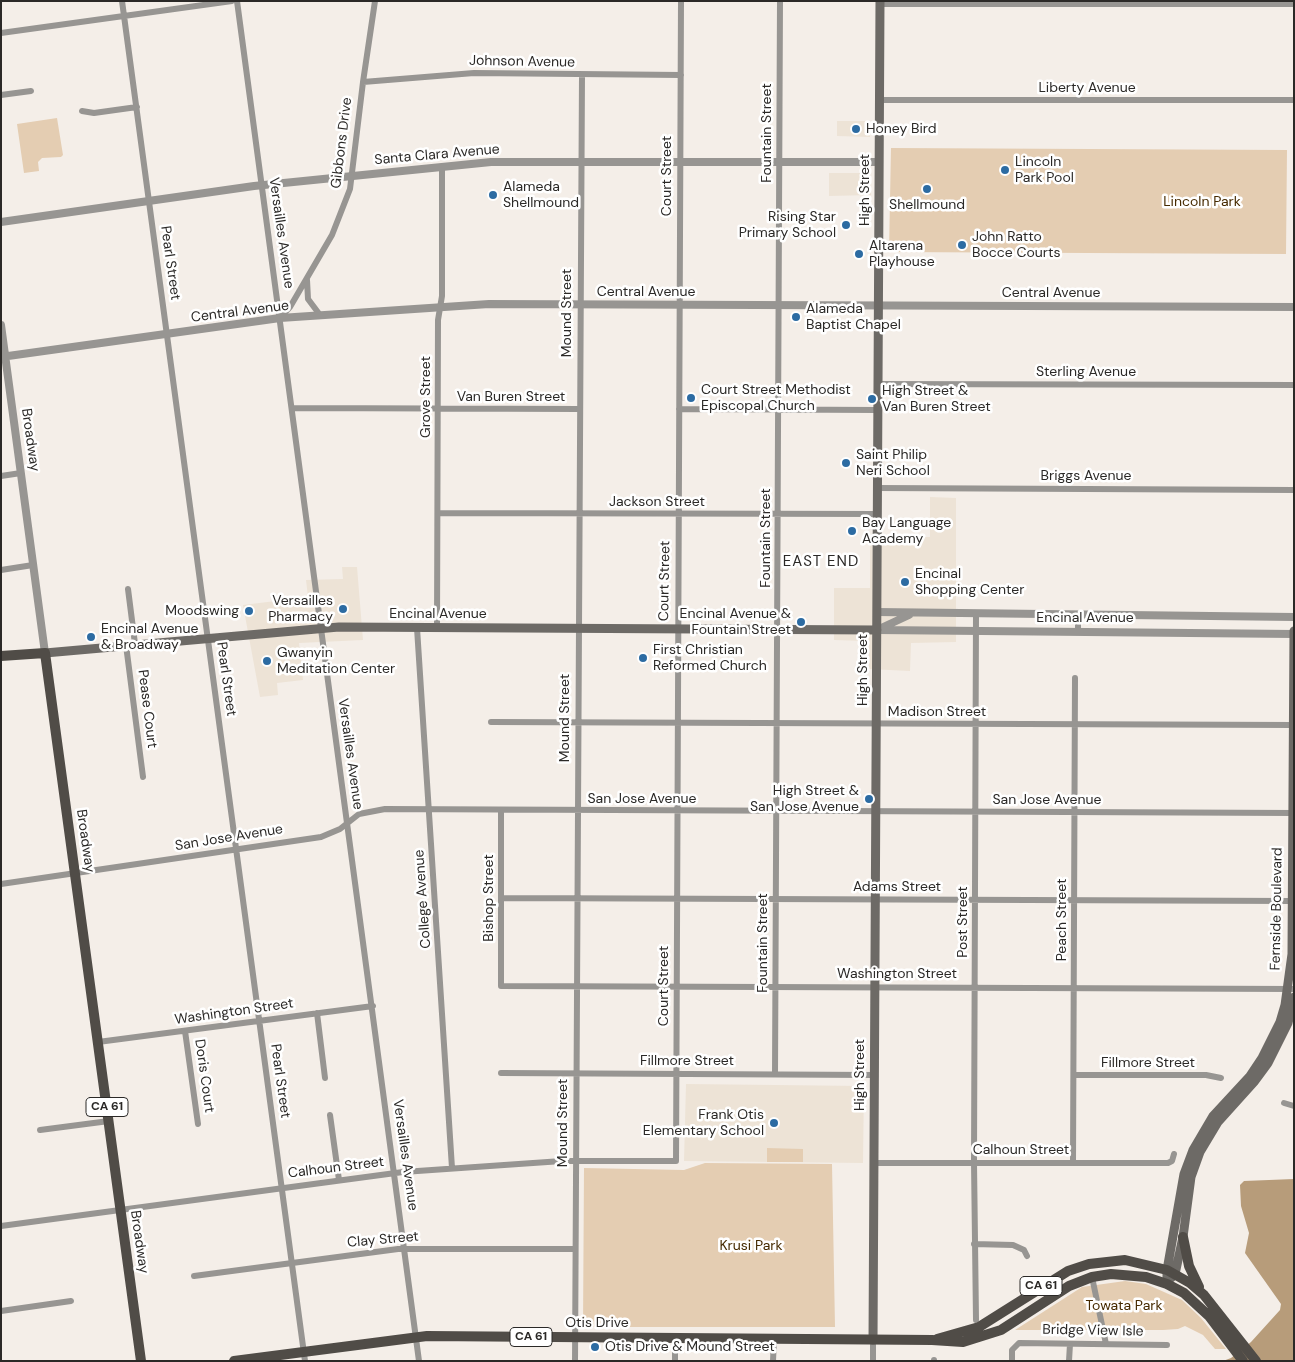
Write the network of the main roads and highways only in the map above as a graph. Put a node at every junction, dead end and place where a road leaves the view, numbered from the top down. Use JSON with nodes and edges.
{"nodes":[{"id":1,"x":880,"y":2,"type":"edge"},
{"id":2,"x":877,"y":630,"type":"junction"},
{"id":3,"x":1294,"y":633,"type":"edge"},
{"id":4,"x":45,"y":652,"type":"junction"},
{"id":5,"x":1,"y":656,"type":"edge"},
{"id":6,"x":1293,"y":725,"type":"edge"},
{"id":7,"x":1293,"y":741,"type":"edge"},
{"id":8,"x":1293,"y":813,"type":"edge"},
{"id":9,"x":1291,"y":989,"type":"edge"},
{"id":10,"x":1294,"y":997,"type":"edge"},
{"id":11,"x":1287,"y":1022,"type":"edge"},
{"id":12,"x":1184,"y":1238,"type":"junction"},
{"id":13,"x":1171,"y":1272,"type":"junction"},
{"id":14,"x":1167,"y":1284,"type":"junction"},
{"id":15,"x":1204,"y":1295,"type":"junction"},
{"id":16,"x":1232,"y":1337,"type":"junction"},
{"id":17,"x":873,"y":1340,"type":"junction"},
{"id":18,"x":932,"y":1340,"type":"junction"},
{"id":19,"x":305,"y":1356,"type":"edge"},
{"id":20,"x":141,"y":1361,"type":"edge"},
{"id":21,"x":234,"y":1361,"type":"edge"},
{"id":22,"x":1244,"y":1361,"type":"edge"},
{"id":23,"x":1256,"y":1361,"type":"edge"}],
"edges":[{"from":1,"to":2,"type":"main road","name":"High Street"},
{"from":2,"to":4,"type":"main road","name":"Encinal Avenue"},
{"from":2,"to":17,"type":"main road","name":"High Street"},
{"from":3,"to":6,"type":"main road","name":"Fernside Boulevard"},
{"from":4,"to":5,"type":"main road","name":"Encinal Avenue"},
{"from":4,"to":20,"type":"main road","name":"Broadway","number":"CA 61"},
{"from":6,"to":7,"type":"main road","name":"Fernside Boulevard"},
{"from":7,"to":8,"type":"main road","name":"Fernside Boulevard"},
{"from":8,"to":9,"type":"main road","name":"Fernside Boulevard"},
{"from":9,"to":11,"type":"main road","name":"Fernside Boulevard"},
{"from":10,"to":11,"type":"main road","name":"Fernside Boulevard"},
{"from":11,"to":12,"type":"main road","name":"Fernside Boulevard"},
{"from":11,"to":13,"type":"main road","name":"Fernside Boulevard"},
{"from":12,"to":13,"type":"main road","name":"Fernside Boulevard"},
{"from":12,"to":15,"type":"main road"},
{"from":13,"to":14,"type":"main road","name":"Fernside Boulevard"},
{"from":13,"to":15,"type":"main road","name":"Otis Drive","number":"CA 61"},
{"from":13,"to":18,"type":"main road","name":"Otis Drive","number":"CA 61"},
{"from":14,"to":16,"type":"main road","name":"Otis Drive","number":"CA 61"},
{"from":14,"to":18,"type":"main road","name":"Otis Drive","number":"CA 61"},
{"from":15,"to":16,"type":"main road","name":"Otis Drive","number":"CA 61"},
{"from":16,"to":22,"type":"main road","number":"CA 61"},
{"from":16,"to":23,"type":"main road","number":"CA 61"},
{"from":17,"to":18,"type":"main road","name":"Otis Drive","number":"CA 61"},
{"from":17,"to":19,"type":"main road","name":"Otis Drive","number":"CA 61"},
{"from":19,"to":21,"type":"main road","name":"Otis Drive","number":"CA 61"}]}
